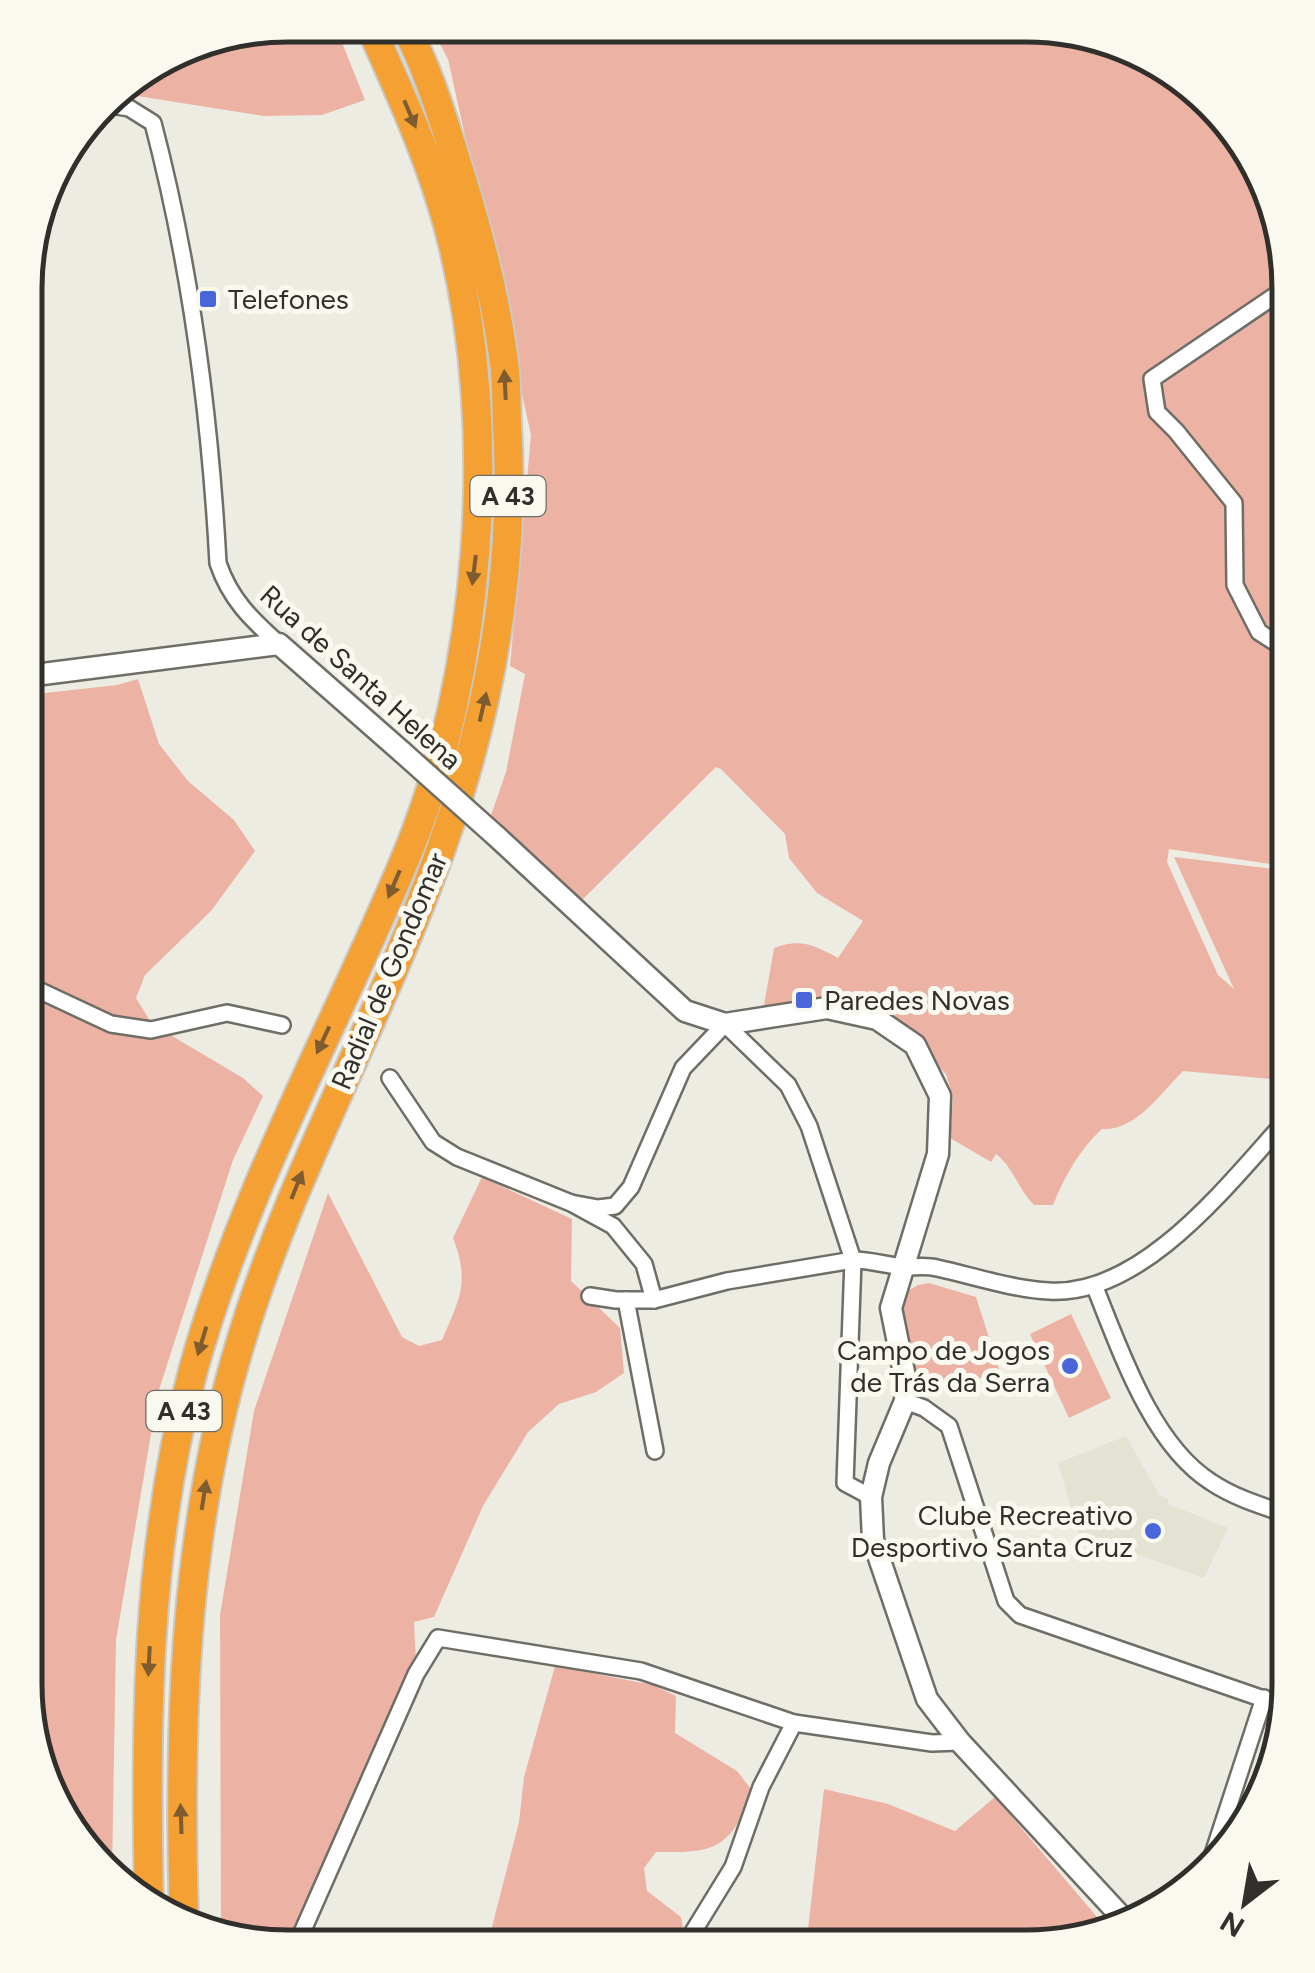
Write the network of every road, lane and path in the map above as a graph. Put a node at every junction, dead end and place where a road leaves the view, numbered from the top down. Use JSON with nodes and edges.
{"nodes":[{"id":1,"x":378,"y":43,"type":"edge"},
{"id":2,"x":414,"y":43,"type":"edge"},
{"id":3,"x":123,"y":107,"type":"edge"},
{"id":4,"x":1272,"y":298,"type":"edge"},
{"id":5,"x":1272,"y":641,"type":"edge"},
{"id":6,"x":279,"y":644,"type":"junction"},
{"id":7,"x":42,"y":674,"type":"edge"},
{"id":8,"x":42,"y":992,"type":"edge"},
{"id":9,"x":725,"y":1024,"type":"junction"},
{"id":10,"x":282,"y":1025,"type":"dead end"},
{"id":11,"x":390,"y":1078,"type":"dead end"},
{"id":12,"x":1272,"y":1136,"type":"edge"},
{"id":13,"x":572,"y":1203,"type":"junction"},
{"id":14,"x":853,"y":1260,"type":"junction"},
{"id":15,"x":902,"y":1267,"type":"junction"},
{"id":16,"x":1094,"y":1285,"type":"junction"},
{"id":17,"x":590,"y":1296,"type":"dead end"},
{"id":18,"x":626,"y":1300,"type":"junction"},
{"id":19,"x":654,"y":1300,"type":"junction"},
{"id":20,"x":905,"y":1401,"type":"junction"},
{"id":21,"x":655,"y":1451,"type":"dead end"},
{"id":22,"x":871,"y":1497,"type":"junction"},
{"id":23,"x":1272,"y":1509,"type":"edge"},
{"id":24,"x":1264,"y":1698,"type":"junction"},
{"id":25,"x":1272,"y":1701,"type":"edge"},
{"id":26,"x":794,"y":1723,"type":"junction"},
{"id":27,"x":960,"y":1742,"type":"junction"},
{"id":28,"x":1218,"y":1838,"type":"edge"},
{"id":29,"x":149,"y":1887,"type":"edge"},
{"id":30,"x":184,"y":1907,"type":"edge"},
{"id":31,"x":1118,"y":1913,"type":"edge"},
{"id":32,"x":303,"y":1930,"type":"edge"},
{"id":33,"x":694,"y":1930,"type":"edge"}],
"edges":[{"from":1,"to":29,"type":"highway","name":"Radial de Gondomar","number":"A 43","one_way":true},
{"from":30,"to":2,"type":"highway","name":"Radial de Gondomar","number":"A 43","one_way":true},
{"from":3,"to":6,"type":"street","name":"Rua de Santa Helena"},
{"from":4,"to":5,"type":"street"},
{"from":6,"to":7,"type":"main road"},
{"from":6,"to":9,"type":"main road","name":"Rua de Santa Helena","bridge":true},
{"from":8,"to":10,"type":"street"},
{"from":9,"to":13,"type":"street"},
{"from":9,"to":14,"type":"street"},
{"from":9,"to":15,"type":"main road"},
{"from":11,"to":13,"type":"street"},
{"from":12,"to":16,"type":"street"},
{"from":13,"to":19,"type":"street"},
{"from":14,"to":15,"type":"street"},
{"from":14,"to":19,"type":"street"},
{"from":14,"to":22,"type":"street"},
{"from":15,"to":16,"type":"street"},
{"from":15,"to":20,"type":"main road"},
{"from":16,"to":23,"type":"street"},
{"from":17,"to":18,"type":"street"},
{"from":18,"to":19,"type":"street"},
{"from":18,"to":21,"type":"street"},
{"from":20,"to":22,"type":"main road"},
{"from":20,"to":24,"type":"street"},
{"from":22,"to":27,"type":"main road"},
{"from":24,"to":25,"type":"street"},
{"from":24,"to":28,"type":"street"},
{"from":26,"to":27,"type":"street"},
{"from":26,"to":32,"type":"street"},
{"from":26,"to":33,"type":"street"},
{"from":27,"to":31,"type":"main road"}]}
